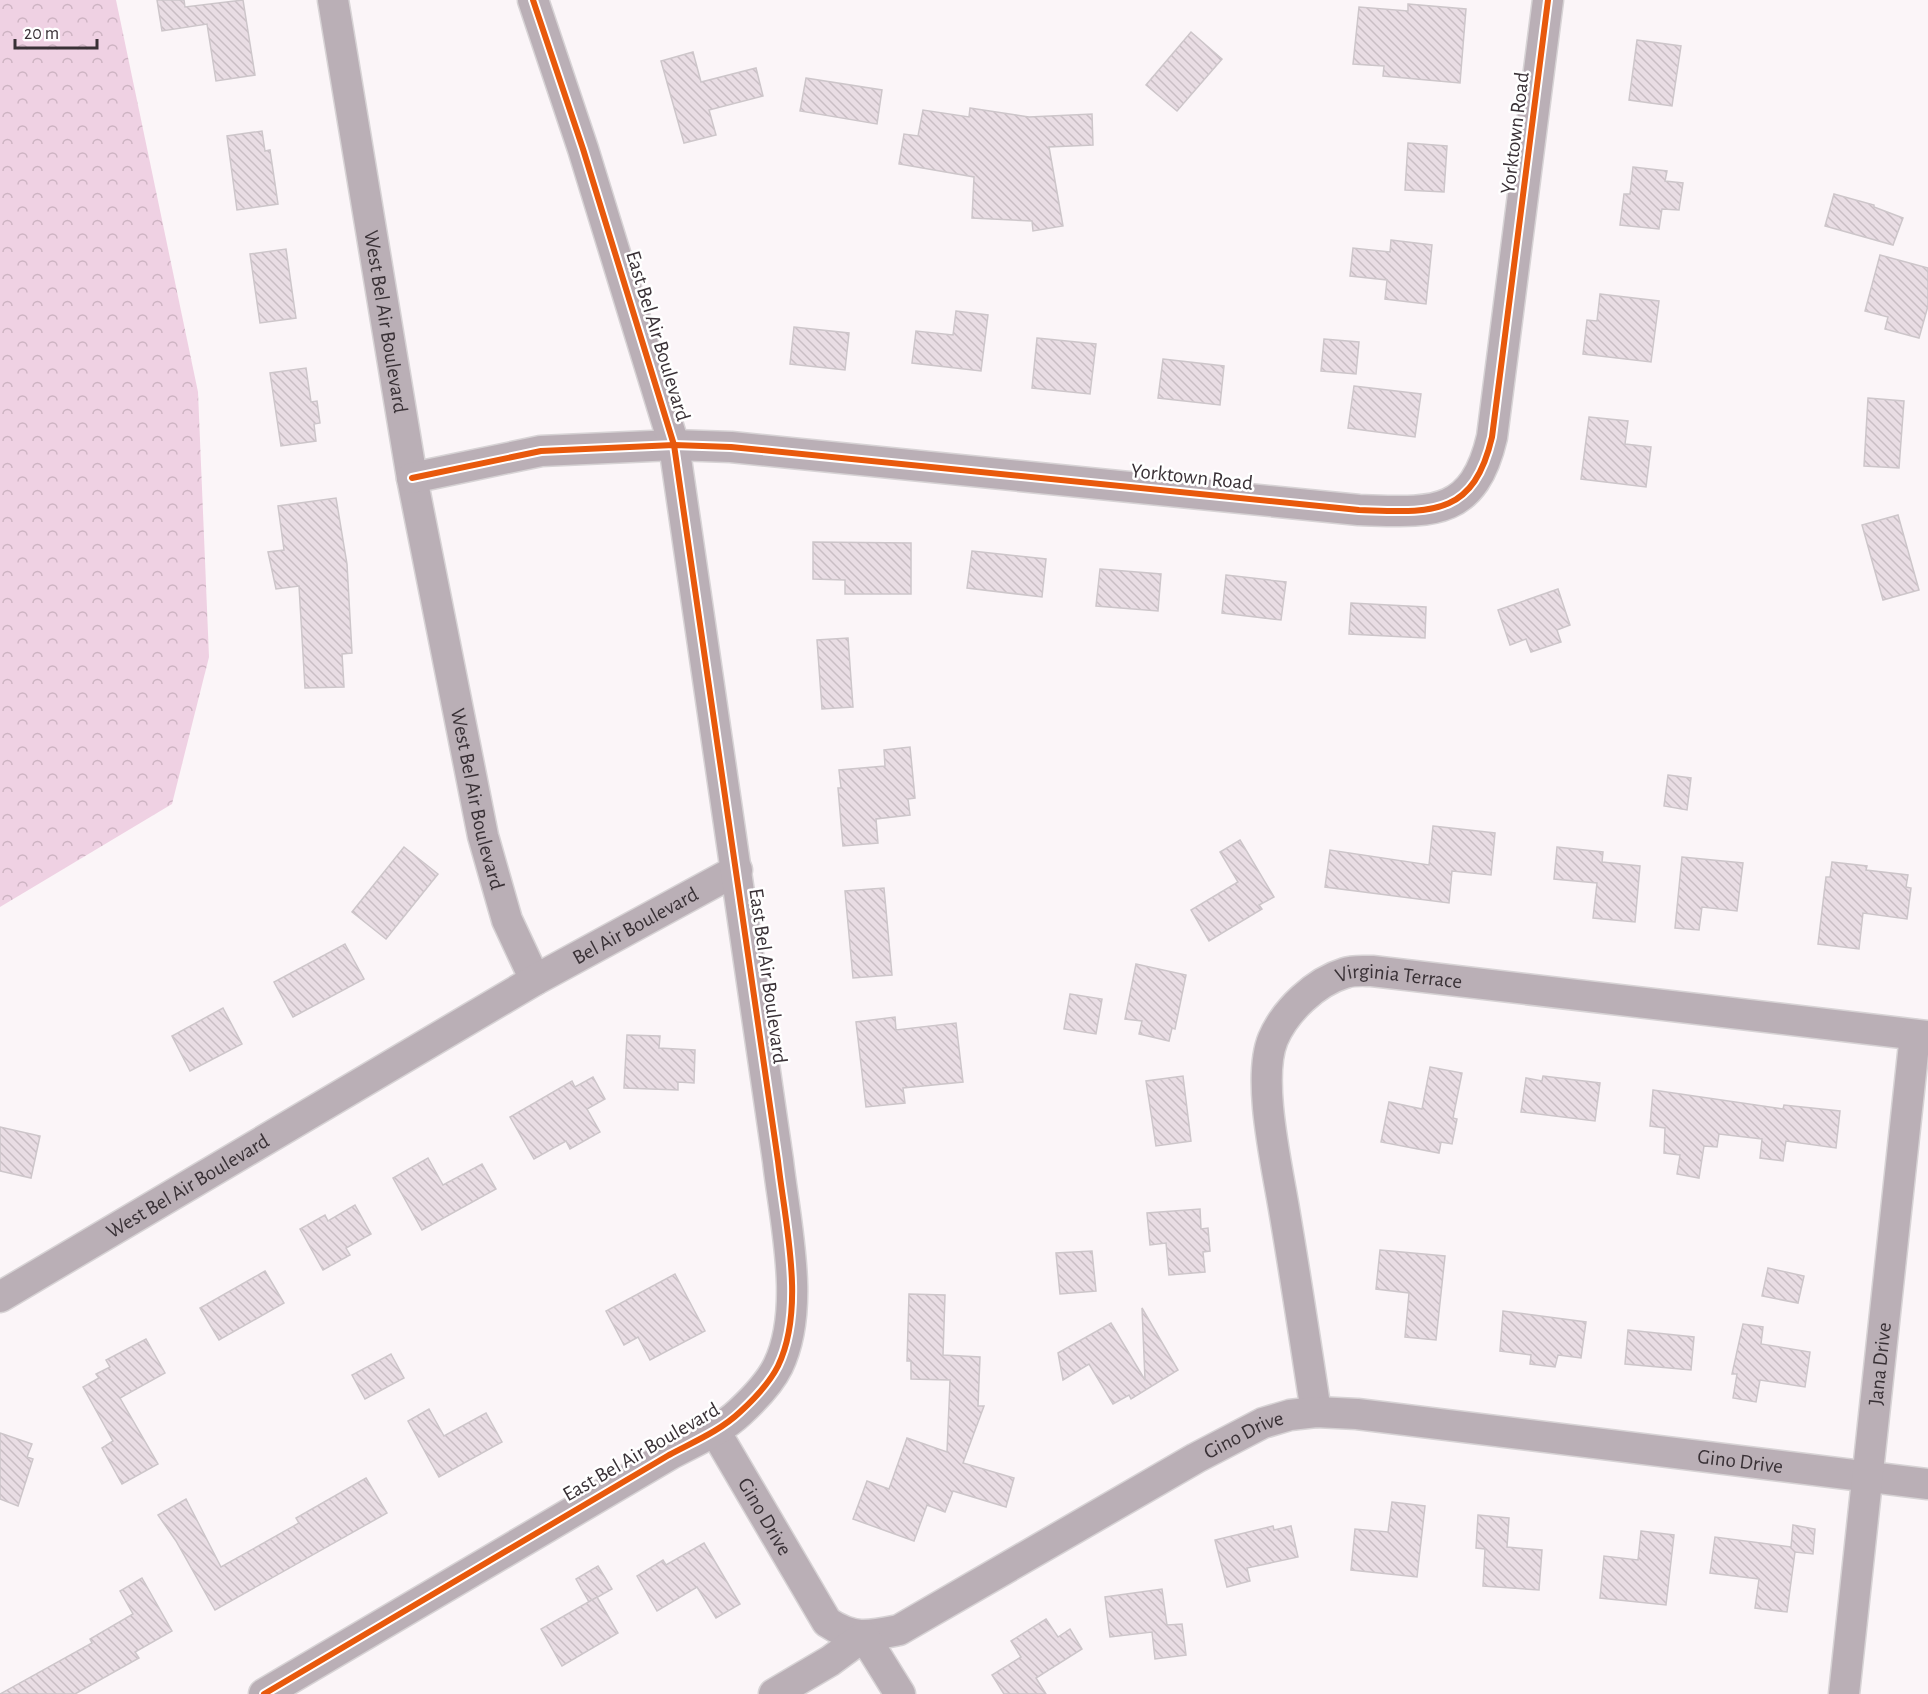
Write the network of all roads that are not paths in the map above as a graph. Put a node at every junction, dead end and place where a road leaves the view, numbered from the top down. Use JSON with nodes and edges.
{"nodes":[{"id":1,"x":333,"y":0,"type":"edge"},
{"id":2,"x":533,"y":0,"type":"edge"},
{"id":3,"x":1548,"y":0,"type":"edge"},
{"id":4,"x":674,"y":445,"type":"junction"},
{"id":5,"x":412,"y":478,"type":"junction"},
{"id":6,"x":737,"y":870,"type":"junction"},
{"id":7,"x":535,"y":980,"type":"junction"},
{"id":8,"x":1922,"y":1035,"type":"edge"},
{"id":9,"x":0,"y":1297,"type":"edge"},
{"id":10,"x":1316,"y":1412,"type":"junction"},
{"id":11,"x":715,"y":1431,"type":"junction"},
{"id":12,"x":1867,"y":1478,"type":"junction"},
{"id":13,"x":1928,"y":1484,"type":"edge"},
{"id":14,"x":864,"y":1636,"type":"junction"},
{"id":15,"x":264,"y":1694,"type":"edge"},
{"id":16,"x":774,"y":1694,"type":"edge"},
{"id":17,"x":900,"y":1694,"type":"edge"},
{"id":18,"x":1844,"y":1694,"type":"edge"}],
"edges":[{"from":1,"to":5,"type":"street","name":"West Bel Air Boulevard"},
{"from":2,"to":4,"type":"street","name":"East Bel Air Boulevard"},
{"from":3,"to":4,"type":"street","name":"Yorktown Road"},
{"from":4,"to":5,"type":"street","name":"Yorktown Road"},
{"from":4,"to":6,"type":"street","name":"East Bel Air Boulevard"},
{"from":5,"to":7,"type":"street","name":"West Bel Air Boulevard"},
{"from":6,"to":7,"type":"street","name":"Bel Air Boulevard"},
{"from":6,"to":11,"type":"street","name":"East Bel Air Boulevard"},
{"from":7,"to":9,"type":"street","name":"West Bel Air Boulevard"},
{"from":8,"to":10,"type":"street","name":"Virginia Terrace"},
{"from":8,"to":12,"type":"street","name":"Jana Drive"},
{"from":10,"to":12,"type":"street","name":"Gino Drive"},
{"from":10,"to":14,"type":"street","name":"Gino Drive"},
{"from":11,"to":14,"type":"street","name":"Gino Drive"},
{"from":11,"to":15,"type":"street","name":"East Bel Air Boulevard"},
{"from":12,"to":13,"type":"street","name":"Gino Drive"},
{"from":12,"to":18,"type":"street","name":"Jana Drive"},
{"from":14,"to":16,"type":"street"},
{"from":14,"to":17,"type":"street"}]}
